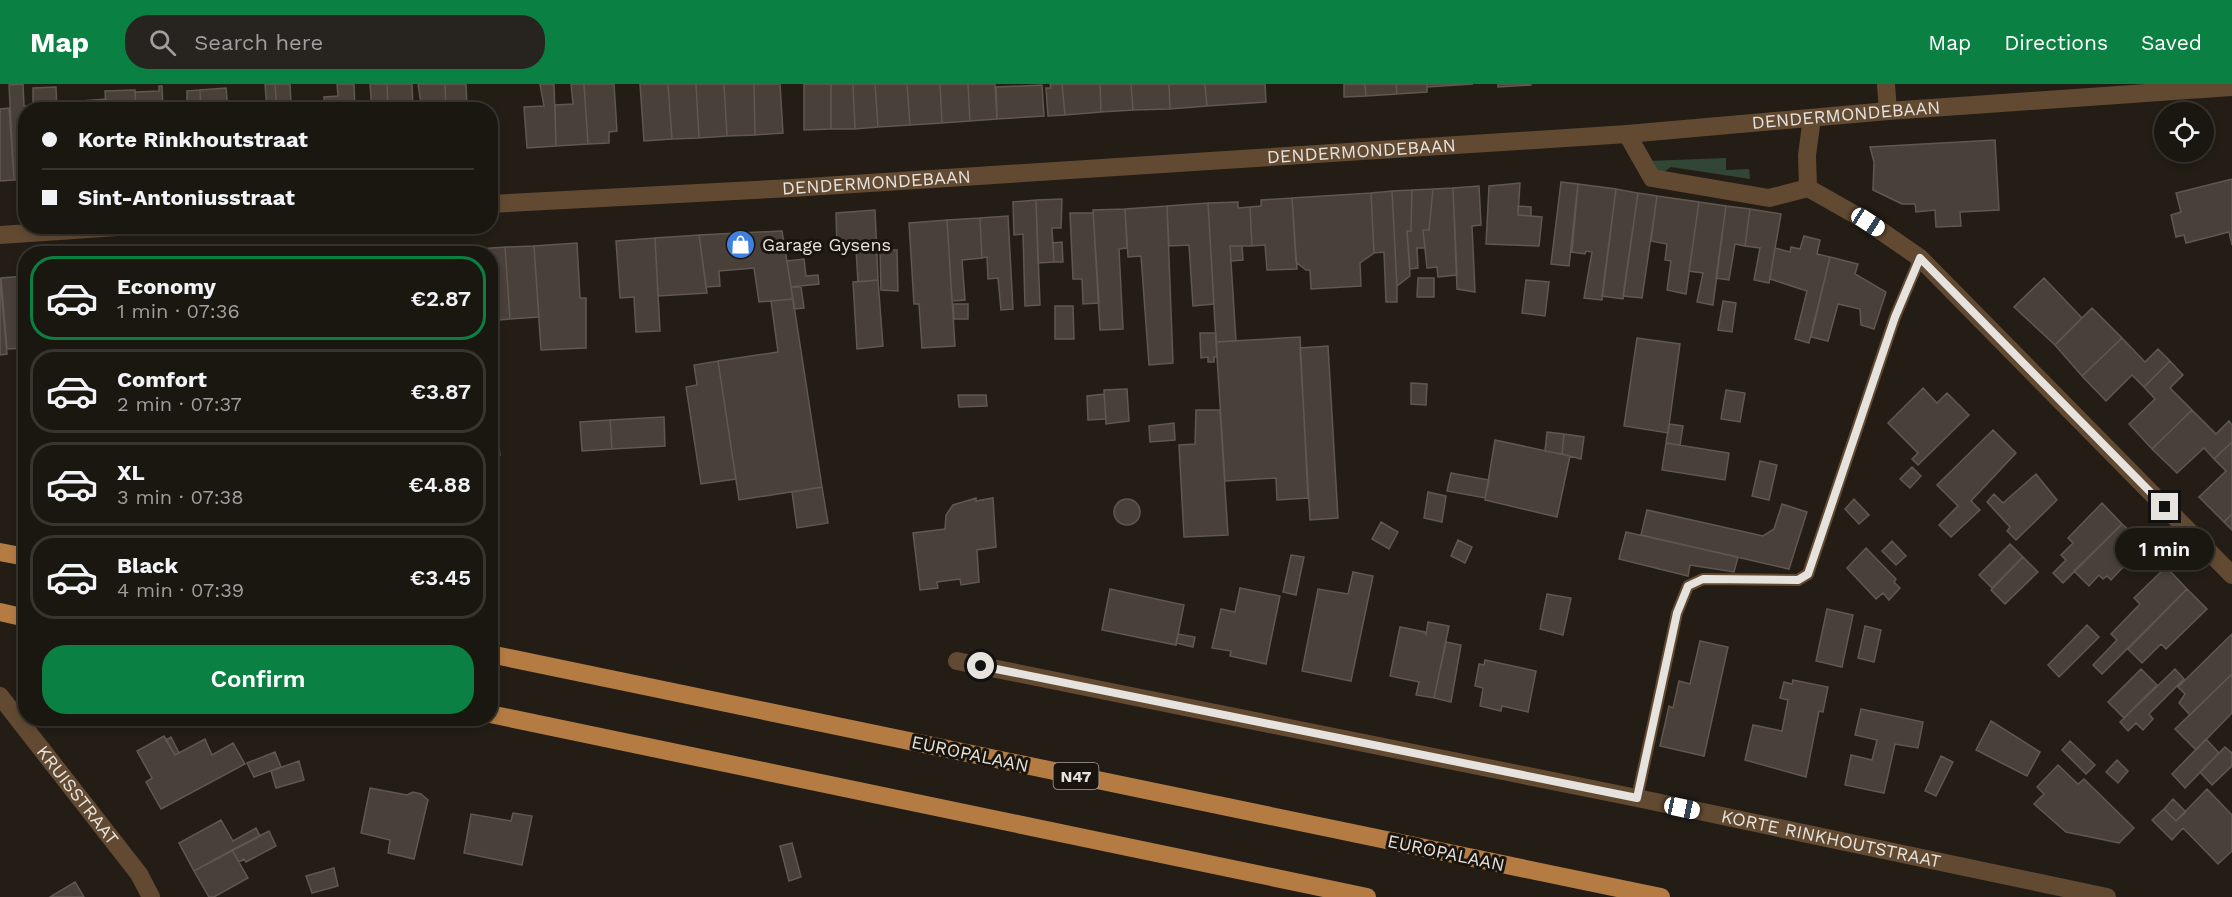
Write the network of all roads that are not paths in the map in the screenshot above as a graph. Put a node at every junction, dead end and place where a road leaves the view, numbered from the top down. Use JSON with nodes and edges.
{"nodes":[{"id":1,"x":1887,"y":84,"type":"edge"},
{"id":2,"x":2232,"y":87,"type":"edge"},
{"id":3,"x":1888,"y":111,"type":"junction"},
{"id":4,"x":1812,"y":118,"type":"junction"},
{"id":5,"x":1627,"y":134,"type":"junction"},
{"id":6,"x":1808,"y":188,"type":"junction"},
{"id":7,"x":498,"y":204,"type":"edge"},
{"id":8,"x":18,"y":234,"type":"edge"},
{"id":9,"x":0,"y":235,"type":"edge"},
{"id":10,"x":1920,"y":258,"type":"junction"},
{"id":11,"x":0,"y":552,"type":"edge"},
{"id":12,"x":18,"y":555,"type":"edge"},
{"id":13,"x":2232,"y":575,"type":"edge"},
{"id":14,"x":0,"y":612,"type":"edge"},
{"id":15,"x":18,"y":616,"type":"edge"},
{"id":16,"x":498,"y":656,"type":"edge"},
{"id":17,"x":957,"y":661,"type":"dead end"},
{"id":18,"x":0,"y":696,"type":"edge"},
{"id":19,"x":498,"y":716,"type":"edge"},
{"id":20,"x":18,"y":719,"type":"edge"},
{"id":21,"x":23,"y":726,"type":"edge"},
{"id":22,"x":1637,"y":798,"type":"junction"},
{"id":23,"x":151,"y":897,"type":"edge"},
{"id":24,"x":1367,"y":897,"type":"edge"},
{"id":25,"x":1661,"y":897,"type":"edge"},
{"id":26,"x":2107,"y":897,"type":"edge"}],
"edges":[{"from":1,"to":3,"type":"street"},
{"from":2,"to":3,"type":"street","name":"DENDERMONDEBAAN"},
{"from":3,"to":4,"type":"street","name":"DENDERMONDEBAAN"},
{"from":4,"to":5,"type":"street","name":"DENDERMONDEBAAN"},
{"from":4,"to":6,"type":"street"},
{"from":5,"to":6,"type":"street"},
{"from":5,"to":7,"type":"street","name":"DENDERMONDEBAAN"},
{"from":6,"to":10,"type":"street"},
{"from":8,"to":9,"type":"street"},
{"from":10,"to":13,"type":"street"},
{"from":10,"to":22,"type":"lane"},
{"from":11,"to":12,"type":"highway"},
{"from":14,"to":15,"type":"highway"},
{"from":16,"to":25,"type":"highway","name":"EUROPALAAN","number":"N47"},
{"from":17,"to":22,"type":"street","name":"KORTE RINKHOUTSTRAAT"},
{"from":18,"to":20,"type":"street","name":"KRUISSTRAAT"},
{"from":19,"to":24,"type":"highway"},
{"from":21,"to":23,"type":"street","name":"KRUISSTRAAT"},
{"from":22,"to":26,"type":"street","name":"KORTE RINKHOUTSTRAAT"}]}
